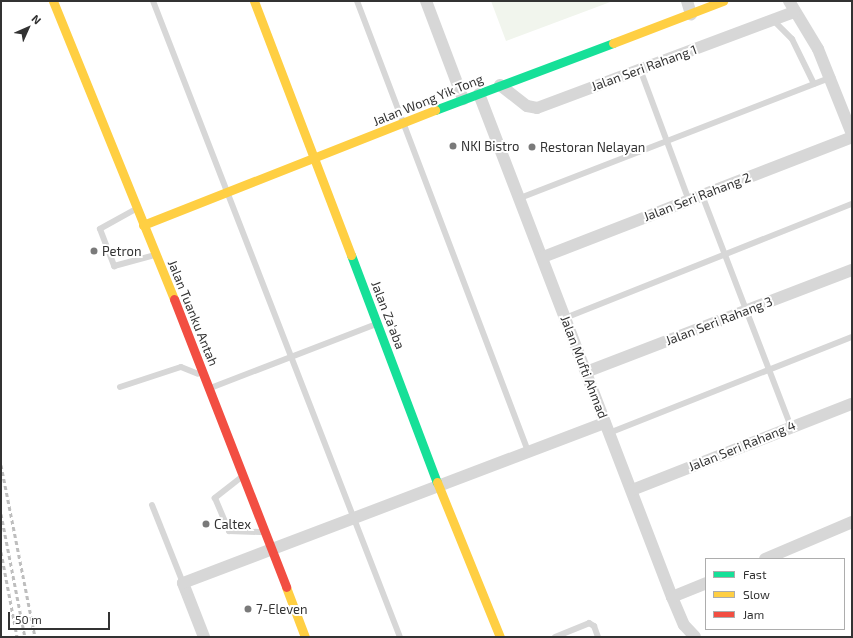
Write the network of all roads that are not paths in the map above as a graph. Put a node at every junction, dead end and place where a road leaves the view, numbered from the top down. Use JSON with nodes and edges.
{"nodes":[{"id":1,"x":53,"y":1,"type":"edge"},
{"id":2,"x":153,"y":1,"type":"edge"},
{"id":3,"x":254,"y":1,"type":"edge"},
{"id":4,"x":357,"y":1,"type":"edge"},
{"id":5,"x":426,"y":1,"type":"edge"},
{"id":6,"x":686,"y":1,"type":"edge"},
{"id":7,"x":723,"y":1,"type":"edge"},
{"id":8,"x":789,"y":1,"type":"edge"},
{"id":9,"x":794,"y":12,"type":"junction"},
{"id":10,"x":692,"y":14,"type":"junction"},
{"id":11,"x":773,"y":20,"type":"junction"},
{"id":12,"x":640,"y":69,"type":"junction"},
{"id":13,"x":832,"y":77,"type":"junction"},
{"id":14,"x":814,"y":84,"type":"junction"},
{"id":15,"x":500,"y":85,"type":"junction"},
{"id":16,"x":479,"y":94,"type":"junction"},
{"id":17,"x":464,"y":99,"type":"junction"},
{"id":18,"x":404,"y":124,"type":"junction"},
{"id":19,"x":852,"y":134,"type":"edge"},
{"id":20,"x":852,"y":137,"type":"edge"},
{"id":21,"x":667,"y":142,"type":"junction"},
{"id":22,"x":314,"y":159,"type":"junction"},
{"id":23,"x":229,"y":192,"type":"junction"},
{"id":24,"x":702,"y":195,"type":"junction"},
{"id":25,"x":520,"y":198,"type":"junction"},
{"id":26,"x":689,"y":201,"type":"junction"},
{"id":27,"x":852,"y":204,"type":"edge"},
{"id":28,"x":137,"y":209,"type":"junction"},
{"id":29,"x":143,"y":225,"type":"junction"},
{"id":30,"x":725,"y":254,"type":"junction"},
{"id":31,"x":155,"y":255,"type":"junction"},
{"id":32,"x":542,"y":257,"type":"junction"},
{"id":33,"x":852,"y":270,"type":"edge"},
{"id":34,"x":747,"y":310,"type":"junction"},
{"id":35,"x":565,"y":318,"type":"junction"},
{"id":36,"x":377,"y":324,"type":"junction"},
{"id":37,"x":852,"y":337,"type":"edge"},
{"id":38,"x":292,"y":357,"type":"junction"},
{"id":39,"x":770,"y":370,"type":"junction"},
{"id":40,"x":586,"y":372,"type":"junction"},
{"id":41,"x":205,"y":377,"type":"junction"},
{"id":42,"x":120,"y":387,"type":"dead end"},
{"id":43,"x":209,"y":388,"type":"junction"},
{"id":44,"x":852,"y":404,"type":"edge"},
{"id":45,"x":791,"y":427,"type":"junction"},
{"id":46,"x":607,"y":428,"type":"junction"},
{"id":47,"x":528,"y":452,"type":"junction"},
{"id":48,"x":242,"y":476,"type":"junction"},
{"id":49,"x":439,"y":486,"type":"junction"},
{"id":50,"x":632,"y":490,"type":"junction"},
{"id":51,"x":152,"y":505,"type":"dead end"},
{"id":52,"x":354,"y":518,"type":"junction"},
{"id":53,"x":852,"y":522,"type":"edge"},
{"id":54,"x":264,"y":532,"type":"junction"},
{"id":55,"x":271,"y":550,"type":"junction"},
{"id":56,"x":767,"y":558,"type":"edge"},
{"id":57,"x":183,"y":583,"type":"junction"},
{"id":58,"x":705,"y":583,"type":"edge"},
{"id":59,"x":672,"y":596,"type":"junction"},
{"id":60,"x":204,"y":637,"type":"edge"},
{"id":61,"x":305,"y":637,"type":"edge"},
{"id":62,"x":400,"y":637,"type":"edge"},
{"id":63,"x":500,"y":637,"type":"edge"},
{"id":64,"x":555,"y":637,"type":"edge"},
{"id":65,"x":598,"y":637,"type":"edge"},
{"id":66,"x":695,"y":637,"type":"edge"}],
"edges":[{"from":1,"to":28,"type":"main road","name":"Jalan Tuanku Antah"},
{"from":2,"to":23,"type":"lane"},
{"from":3,"to":22,"type":"main road","name":"Jalan Za'aba"},
{"from":4,"to":18,"type":"lane"},
{"from":5,"to":17,"type":"street"},
{"from":6,"to":10,"type":"street"},
{"from":7,"to":10,"type":"main road","name":"Jalan Wong Yik Tong"},
{"from":8,"to":9,"type":"street"},
{"from":9,"to":11,"type":"street","name":"Jalan Seri Rahang 1"},
{"from":9,"to":13,"type":"street"},
{"from":10,"to":15,"type":"main road","name":"Jalan Wong Yik Tong"},
{"from":11,"to":12,"type":"street","name":"Jalan Seri Rahang 1"},
{"from":11,"to":14,"type":"lane"},
{"from":12,"to":15,"type":"street","name":"Jalan Seri Rahang 1"},
{"from":12,"to":21,"type":"lane"},
{"from":13,"to":14,"type":"lane"},
{"from":13,"to":19,"type":"street"},
{"from":14,"to":21,"type":"lane"},
{"from":15,"to":16,"type":"main road","name":"Jalan Wong Yik Tong"},
{"from":16,"to":17,"type":"main road","name":"Jalan Wong Yik Tong"},
{"from":16,"to":25,"type":"street","name":"Jalan Mufti Ahmad"},
{"from":17,"to":18,"type":"main road","name":"Jalan Wong Yik Tong"},
{"from":18,"to":22,"type":"main road","name":"Jalan Wong Yik Tong"},
{"from":18,"to":47,"type":"lane"},
{"from":20,"to":24,"type":"street","name":"Jalan Seri Rahang 2"},
{"from":21,"to":25,"type":"lane"},
{"from":21,"to":26,"type":"lane"},
{"from":22,"to":23,"type":"main road","name":"Jalan Wong Yik Tong"},
{"from":22,"to":36,"type":"main road","name":"Jalan Za'aba"},
{"from":23,"to":29,"type":"main road","name":"Jalan Wong Yik Tong"},
{"from":23,"to":38,"type":"lane"},
{"from":24,"to":26,"type":"street","name":"Jalan Seri Rahang 2"},
{"from":24,"to":30,"type":"lane"},
{"from":25,"to":32,"type":"street","name":"Jalan Mufti Ahmad"},
{"from":26,"to":32,"type":"street","name":"Jalan Seri Rahang 2"},
{"from":27,"to":30,"type":"lane"},
{"from":28,"to":29,"type":"main road","name":"Jalan Tuanku Antah"},
{"from":28,"to":31,"type":"lane"},
{"from":29,"to":31,"type":"main road","name":"Jalan Tuanku Antah"},
{"from":30,"to":34,"type":"lane"},
{"from":30,"to":35,"type":"lane"},
{"from":31,"to":41,"type":"main road","name":"Jalan Tuanku Antah"},
{"from":32,"to":35,"type":"street","name":"Jalan Mufti Ahmad"},
{"from":33,"to":34,"type":"street","name":"Jalan Seri Rahang 3"},
{"from":34,"to":39,"type":"lane"},
{"from":34,"to":40,"type":"street","name":"Jalan Seri Rahang 3"},
{"from":35,"to":40,"type":"street","name":"Jalan Mufti Ahmad"},
{"from":36,"to":38,"type":"lane"},
{"from":36,"to":49,"type":"main road","name":"Jalan Za'aba"},
{"from":37,"to":39,"type":"lane"},
{"from":38,"to":43,"type":"lane"},
{"from":38,"to":52,"type":"lane"},
{"from":39,"to":45,"type":"lane"},
{"from":39,"to":46,"type":"lane"},
{"from":40,"to":46,"type":"street","name":"Jalan Mufti Ahmad"},
{"from":41,"to":42,"type":"lane"},
{"from":41,"to":43,"type":"main road","name":"Jalan Tuanku Antah"},
{"from":43,"to":48,"type":"main road","name":"Jalan Tuanku Antah"},
{"from":44,"to":45,"type":"street","name":"Jalan Seri Rahang 4"},
{"from":45,"to":50,"type":"street","name":"Jalan Seri Rahang 4"},
{"from":46,"to":47,"type":"street"},
{"from":46,"to":50,"type":"street","name":"Jalan Mufti Ahmad"},
{"from":47,"to":49,"type":"street"},
{"from":48,"to":54,"type":"main road","name":"Jalan Tuanku Antah"},
{"from":48,"to":54,"type":"lane"},
{"from":49,"to":52,"type":"street"},
{"from":49,"to":63,"type":"main road","name":"Jalan Za'aba"},
{"from":50,"to":59,"type":"street","name":"Jalan Mufti Ahmad"},
{"from":51,"to":57,"type":"lane"},
{"from":52,"to":55,"type":"street"},
{"from":52,"to":62,"type":"lane"},
{"from":53,"to":56,"type":"street"},
{"from":54,"to":55,"type":"main road","name":"Jalan Tuanku Antah"},
{"from":55,"to":57,"type":"street"},
{"from":55,"to":61,"type":"main road","name":"Jalan Tuanku Antah"},
{"from":57,"to":60,"type":"street"},
{"from":58,"to":59,"type":"street"},
{"from":59,"to":66,"type":"street","name":"Jalan Mufti Ahmad"},
{"from":64,"to":65,"type":"lane"}]}
